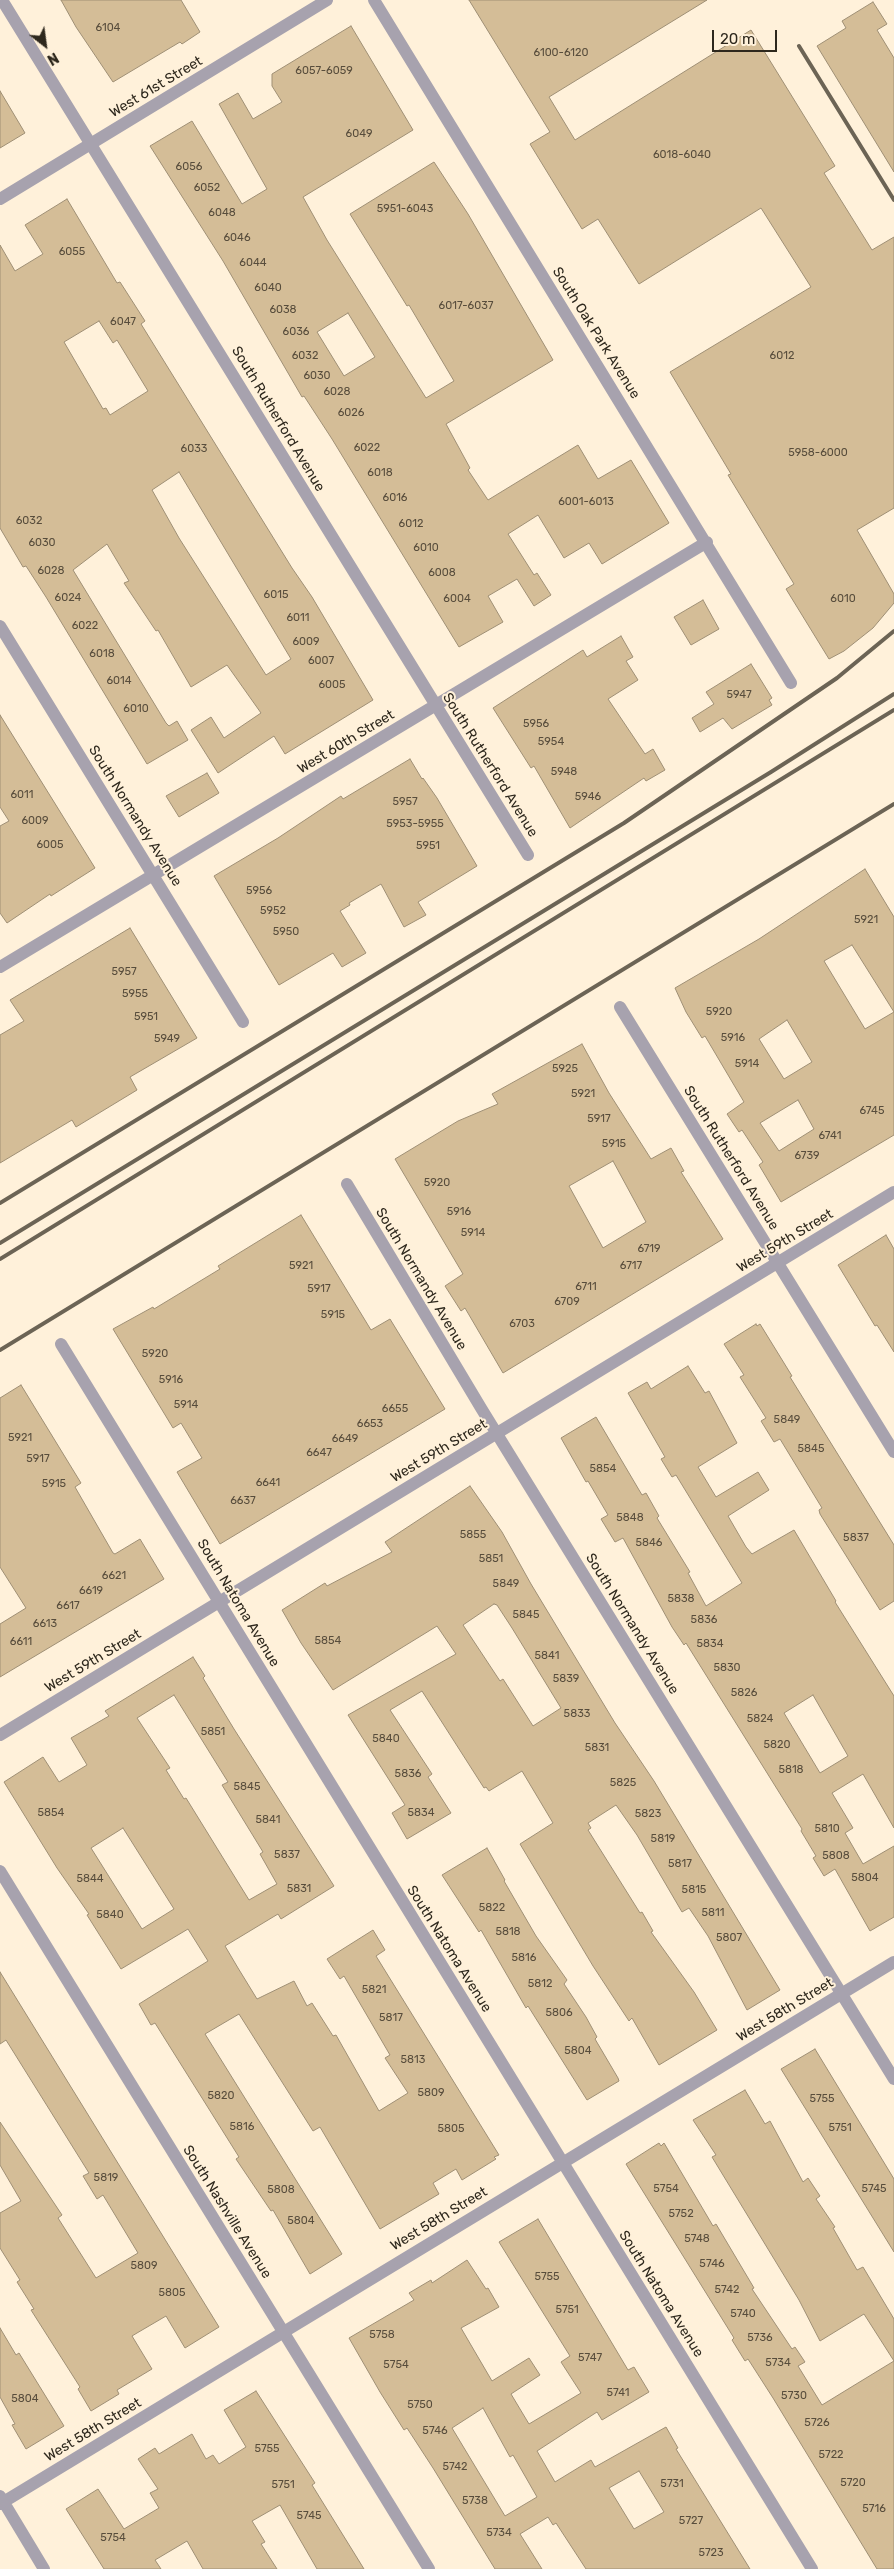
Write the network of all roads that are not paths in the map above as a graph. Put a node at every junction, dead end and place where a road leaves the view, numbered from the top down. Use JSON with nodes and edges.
{"nodes":[{"id":1,"x":2,"y":0,"type":"edge"},
{"id":2,"x":327,"y":0,"type":"edge"},
{"id":3,"x":374,"y":0,"type":"edge"},
{"id":4,"x":91,"y":144,"type":"junction"},
{"id":5,"x":0,"y":199,"type":"edge"},
{"id":6,"x":707,"y":542,"type":"junction"},
{"id":7,"x":0,"y":626,"type":"edge"},
{"id":8,"x":791,"y":683,"type":"dead end"},
{"id":9,"x":436,"y":706,"type":"junction"},
{"id":10,"x":528,"y":855,"type":"dead end"},
{"id":11,"x":153,"y":875,"type":"junction"},
{"id":12,"x":0,"y":967,"type":"edge"},
{"id":13,"x":620,"y":1007,"type":"dead end"},
{"id":14,"x":243,"y":1022,"type":"dead end"},
{"id":15,"x":347,"y":1184,"type":"dead end"},
{"id":16,"x":894,"y":1192,"type":"edge"},
{"id":17,"x":778,"y":1263,"type":"junction"},
{"id":18,"x":61,"y":1344,"type":"dead end"},
{"id":19,"x":497,"y":1434,"type":"junction"},
{"id":20,"x":894,"y":1452,"type":"edge"},
{"id":21,"x":220,"y":1603,"type":"junction"},
{"id":22,"x":0,"y":1735,"type":"edge"},
{"id":23,"x":0,"y":1871,"type":"edge"},
{"id":24,"x":894,"y":1962,"type":"edge"},
{"id":25,"x":842,"y":1993,"type":"junction"},
{"id":26,"x":894,"y":2079,"type":"edge"},
{"id":27,"x":563,"y":2162,"type":"junction"},
{"id":28,"x":283,"y":2331,"type":"junction"},
{"id":29,"x":1,"y":2501,"type":"edge"},
{"id":30,"x":44,"y":2569,"type":"edge"},
{"id":31,"x":429,"y":2569,"type":"edge"},
{"id":32,"x":812,"y":2569,"type":"edge"}],
"edges":[{"from":1,"to":4,"type":"street","name":"South Rutherford Avenue"},
{"from":2,"to":4,"type":"street","name":"West 61st Street"},
{"from":3,"to":6,"type":"street","name":"South Oak Park Avenue"},
{"from":4,"to":5,"type":"street","name":"West 61st Street"},
{"from":4,"to":9,"type":"street","name":"South Rutherford Avenue"},
{"from":6,"to":8,"type":"street","name":"South Oak Park Avenue"},
{"from":6,"to":9,"type":"street","name":"West 60th Street"},
{"from":7,"to":11,"type":"street","name":"South Normandy Avenue"},
{"from":9,"to":10,"type":"street","name":"South Rutherford Avenue"},
{"from":9,"to":11,"type":"street","name":"West 60th Street"},
{"from":11,"to":12,"type":"street","name":"West 60th Street"},
{"from":11,"to":14,"type":"street","name":"South Normandy Avenue"},
{"from":13,"to":17,"type":"street","name":"South Rutherford Avenue"},
{"from":15,"to":19,"type":"street","name":"South Normandy Avenue"},
{"from":16,"to":17,"type":"street","name":"West 59th Street"},
{"from":17,"to":19,"type":"street","name":"West 59th Street"},
{"from":17,"to":20,"type":"street","name":"South Rutherford Avenue"},
{"from":18,"to":21,"type":"street","name":"South Natoma Avenue"},
{"from":19,"to":21,"type":"street","name":"West 59th Street"},
{"from":19,"to":25,"type":"street","name":"South Normandy Avenue"},
{"from":21,"to":22,"type":"street","name":"West 59th Street"},
{"from":21,"to":27,"type":"street","name":"South Natoma Avenue"},
{"from":23,"to":28,"type":"street","name":"South Nashville Avenue"},
{"from":24,"to":25,"type":"street","name":"West 58th Street"},
{"from":25,"to":26,"type":"street","name":"South Normandy Avenue"},
{"from":25,"to":27,"type":"street","name":"West 58th Street"},
{"from":27,"to":28,"type":"street","name":"West 58th Street"},
{"from":27,"to":32,"type":"street","name":"South Natoma Avenue"},
{"from":28,"to":29,"type":"street","name":"West 58th Street"},
{"from":28,"to":31,"type":"street","name":"South Nashville Avenue"},
{"from":29,"to":30,"type":"street"}]}
